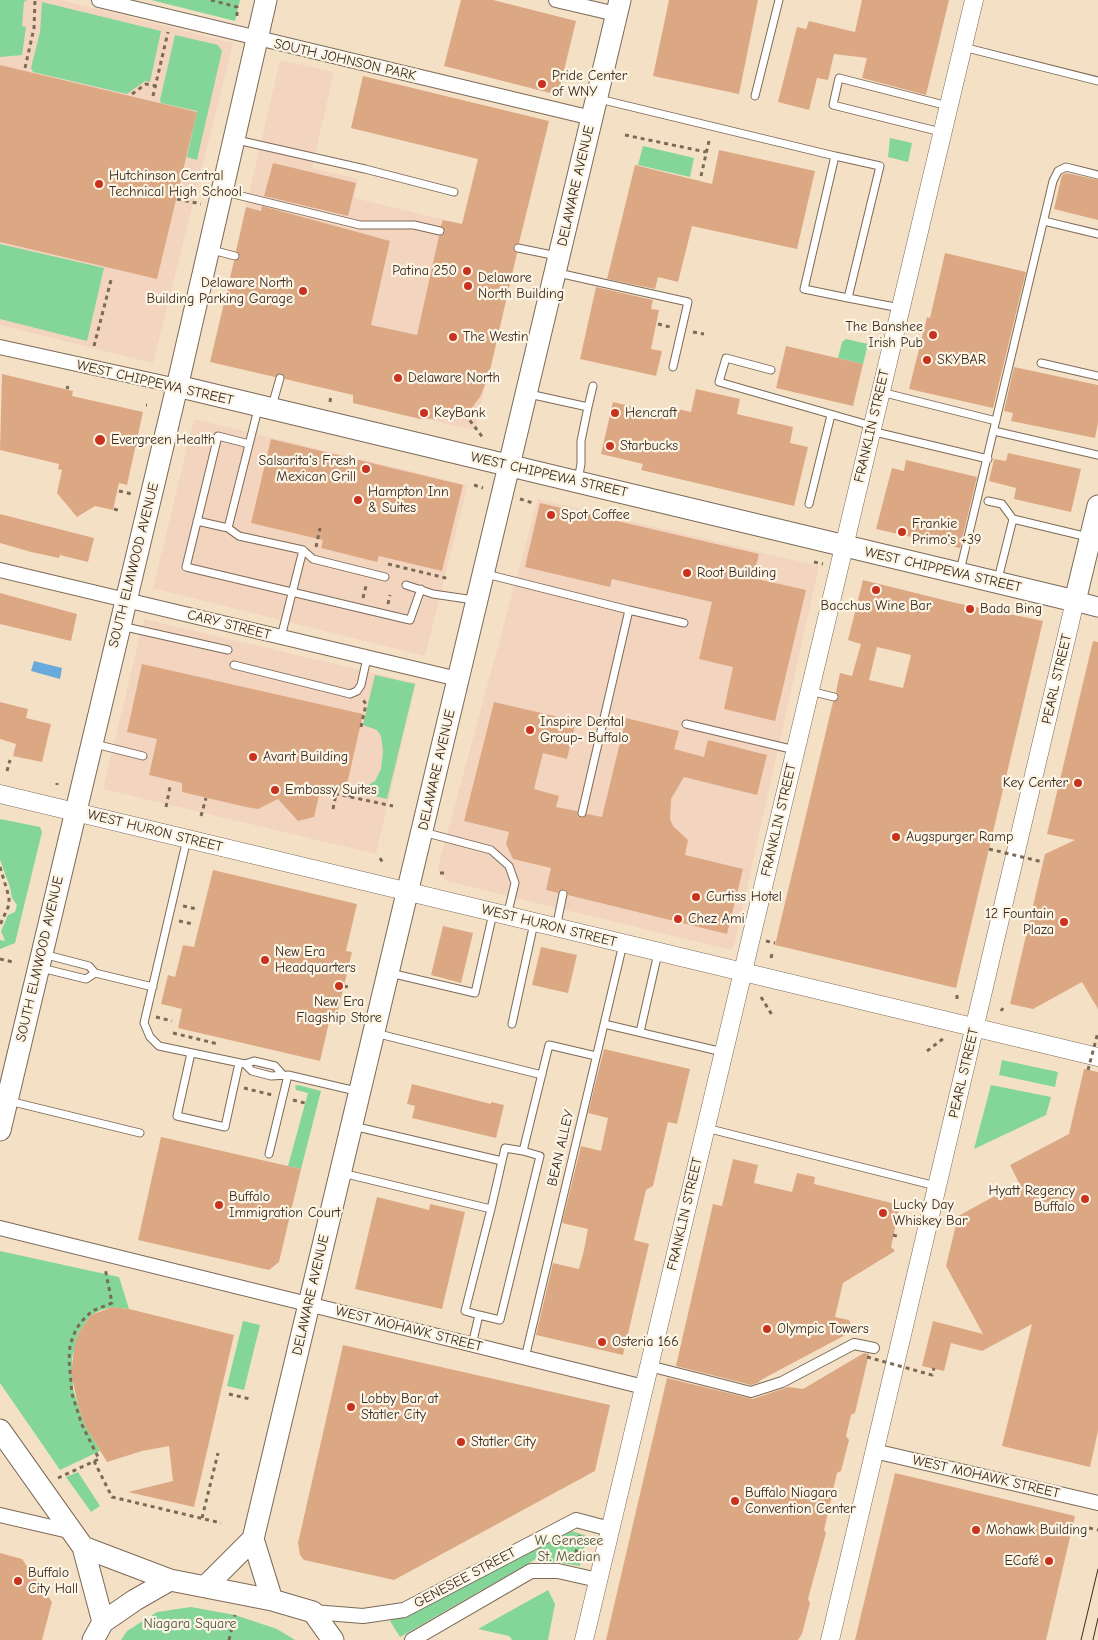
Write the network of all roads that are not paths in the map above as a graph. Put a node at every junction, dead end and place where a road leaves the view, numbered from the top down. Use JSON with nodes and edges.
{"nodes":[{"id":1,"x":99,"y":0,"type":"edge"},
{"id":2,"x":266,"y":0,"type":"edge"},
{"id":3,"x":556,"y":0,"type":"edge"},
{"id":4,"x":779,"y":0,"type":"edge"},
{"id":5,"x":974,"y":0,"type":"edge"},
{"id":6,"x":618,"y":7,"type":"edge"},
{"id":7,"x":257,"y":39,"type":"junction"},
{"id":8,"x":962,"y":47,"type":"junction"},
{"id":9,"x":1098,"y":81,"type":"edge"},
{"id":10,"x":755,"y":96,"type":"dead end"},
{"id":11,"x":948,"y":106,"type":"junction"},
{"id":12,"x":594,"y":108,"type":"junction"},
{"id":13,"x":942,"y":132,"type":"junction"},
{"id":14,"x":234,"y":140,"type":"junction"},
{"id":15,"x":835,"y":156,"type":"junction"},
{"id":16,"x":1098,"y":175,"type":"edge"},
{"id":17,"x":222,"y":191,"type":"junction"},
{"id":18,"x":454,"y":192,"type":"dead end"},
{"id":19,"x":1044,"y":221,"type":"junction"},
{"id":20,"x":440,"y":231,"type":"dead end"},
{"id":21,"x":1098,"y":234,"type":"edge"},
{"id":22,"x":518,"y":248,"type":"dead end"},
{"id":23,"x":209,"y":249,"type":"junction"},
{"id":24,"x":235,"y":256,"type":"dead end"},
{"id":25,"x":557,"y":264,"type":"junction"},
{"id":26,"x":848,"y":298,"type":"junction"},
{"id":27,"x":900,"y":308,"type":"junction"},
{"id":28,"x":0,"y":347,"type":"edge"},
{"id":29,"x":1041,"y":363,"type":"dead end"},
{"id":30,"x":673,"y":367,"type":"dead end"},
{"id":31,"x":771,"y":370,"type":"dead end"},
{"id":32,"x":1098,"y":376,"type":"edge"},
{"id":33,"x":280,"y":378,"type":"dead end"},
{"id":34,"x":177,"y":386,"type":"junction"},
{"id":35,"x":592,"y":386,"type":"dead end"},
{"id":36,"x":880,"y":392,"type":"junction"},
{"id":37,"x":526,"y":394,"type":"junction"},
{"id":38,"x":265,"y":407,"type":"junction"},
{"id":39,"x":588,"y":407,"type":"junction"},
{"id":40,"x":832,"y":415,"type":"junction"},
{"id":41,"x":996,"y":421,"type":"junction"},
{"id":42,"x":872,"y":429,"type":"junction"},
{"id":43,"x":994,"y":431,"type":"junction"},
{"id":44,"x":250,"y":444,"type":"junction"},
{"id":45,"x":1098,"y":455,"type":"edge"},
{"id":46,"x":988,"y":459,"type":"junction"},
{"id":47,"x":509,"y":466,"type":"junction"},
{"id":48,"x":578,"y":482,"type":"junction"},
{"id":49,"x":988,"y":501,"type":"dead end"},
{"id":50,"x":809,"y":504,"type":"dead end"},
{"id":51,"x":1098,"y":506,"type":"edge"},
{"id":52,"x":1013,"y":519,"type":"junction"},
{"id":53,"x":197,"y":521,"type":"junction"},
{"id":54,"x":228,"y":528,"type":"junction"},
{"id":55,"x":1091,"y":538,"type":"junction"},
{"id":56,"x":844,"y":546,"type":"junction"},
{"id":57,"x":303,"y":550,"type":"junction"},
{"id":58,"x":0,"y":570,"type":"edge"},
{"id":59,"x":484,"y":573,"type":"junction"},
{"id":60,"x":960,"y":574,"type":"junction"},
{"id":61,"x":385,"y":577,"type":"dead end"},
{"id":62,"x":997,"y":583,"type":"junction"},
{"id":63,"x":406,"y":585,"type":"dead end"},
{"id":64,"x":421,"y":590,"type":"junction"},
{"id":65,"x":293,"y":593,"type":"junction"},
{"id":66,"x":125,"y":600,"type":"junction"},
{"id":67,"x":477,"y":600,"type":"junction"},
{"id":68,"x":1075,"y":601,"type":"junction"},
{"id":69,"x":1098,"y":607,"type":"edge"},
{"id":70,"x":629,"y":610,"type":"junction"},
{"id":71,"x":684,"y":623,"type":"dead end"},
{"id":72,"x":119,"y":625,"type":"junction"},
{"id":73,"x":281,"y":637,"type":"junction"},
{"id":74,"x":228,"y":650,"type":"dead end"},
{"id":75,"x":368,"y":658,"type":"junction"},
{"id":76,"x":234,"y":665,"type":"dead end"},
{"id":77,"x":458,"y":679,"type":"junction"},
{"id":78,"x":810,"y":691,"type":"junction"},
{"id":79,"x":834,"y":697,"type":"dead end"},
{"id":80,"x":686,"y":724,"type":"dead end"},
{"id":81,"x":91,"y":743,"type":"junction"},
{"id":82,"x":795,"y":750,"type":"junction"},
{"id":83,"x":143,"y":756,"type":"dead end"},
{"id":84,"x":0,"y":794,"type":"edge"},
{"id":85,"x":75,"y":812,"type":"junction"},
{"id":86,"x":582,"y":812,"type":"dead end"},
{"id":87,"x":422,"y":832,"type":"junction"},
{"id":88,"x":186,"y":839,"type":"junction"},
{"id":89,"x":408,"y":892,"type":"junction"},
{"id":90,"x":563,"y":894,"type":"dead end"},
{"id":91,"x":500,"y":914,"type":"junction"},
{"id":92,"x":534,"y":923,"type":"junction"},
{"id":93,"x":556,"y":928,"type":"junction"},
{"id":94,"x":623,"y":944,"type":"junction"},
{"id":95,"x":658,"y":952,"type":"junction"},
{"id":96,"x":40,"y":960,"type":"junction"},
{"id":97,"x":388,"y":972,"type":"junction"},
{"id":98,"x":96,"y":973,"type":"junction"},
{"id":99,"x":743,"y":973,"type":"junction"},
{"id":100,"x":153,"y":987,"type":"junction"},
{"id":101,"x":512,"y":1024,"type":"dead end"},
{"id":102,"x":604,"y":1024,"type":"junction"},
{"id":103,"x":974,"y":1028,"type":"junction"},
{"id":104,"x":374,"y":1032,"type":"junction"},
{"id":105,"x":640,"y":1032,"type":"junction"},
{"id":106,"x":724,"y":1052,"type":"junction"},
{"id":107,"x":191,"y":1053,"type":"junction"},
{"id":108,"x":596,"y":1056,"type":"junction"},
{"id":109,"x":242,"y":1064,"type":"junction"},
{"id":110,"x":1093,"y":1064,"type":"edge"},
{"id":111,"x":286,"y":1075,"type":"junction"},
{"id":112,"x":542,"y":1075,"type":"junction"},
{"id":113,"x":359,"y":1092,"type":"junction"},
{"id":114,"x":7,"y":1100,"type":"junction"},
{"id":115,"x":351,"y":1125,"type":"junction"},
{"id":116,"x":706,"y":1128,"type":"junction"},
{"id":117,"x":0,"y":1130,"type":"edge"},
{"id":118,"x":140,"y":1133,"type":"dead end"},
{"id":119,"x":523,"y":1152,"type":"junction"},
{"id":120,"x":269,"y":1154,"type":"dead end"},
{"id":121,"x":502,"y":1161,"type":"junction"},
{"id":122,"x":340,"y":1173,"type":"junction"},
{"id":123,"x":937,"y":1186,"type":"junction"},
{"id":124,"x":491,"y":1209,"type":"junction"},
{"id":125,"x":0,"y":1228,"type":"edge"},
{"id":126,"x":308,"y":1304,"type":"junction"},
{"id":127,"x":480,"y":1315,"type":"junction"},
{"id":128,"x":472,"y":1345,"type":"junction"},
{"id":129,"x":874,"y":1348,"type":"dead end"},
{"id":130,"x":526,"y":1358,"type":"junction"},
{"id":131,"x":649,"y":1366,"type":"junction"},
{"id":132,"x":644,"y":1386,"type":"junction"},
{"id":133,"x":0,"y":1430,"type":"edge"},
{"id":134,"x":874,"y":1451,"type":"junction"},
{"id":135,"x":1098,"y":1503,"type":"edge"},
{"id":136,"x":0,"y":1515,"type":"edge"},
{"id":137,"x":610,"y":1529,"type":"junction"},
{"id":138,"x":253,"y":1539,"type":"junction"},
{"id":139,"x":78,"y":1540,"type":"junction"},
{"id":140,"x":170,"y":1580,"type":"junction"},
{"id":141,"x":598,"y":1580,"type":"junction"},
{"id":142,"x":206,"y":1586,"type":"junction"},
{"id":143,"x":272,"y":1600,"type":"junction"},
{"id":144,"x":313,"y":1612,"type":"junction"},
{"id":145,"x":98,"y":1631,"type":"edge"},
{"id":146,"x":333,"y":1640,"type":"edge"},
{"id":147,"x":412,"y":1640,"type":"edge"},
{"id":148,"x":584,"y":1640,"type":"edge"},
{"id":149,"x":830,"y":1640,"type":"edge"}],
"edges":[{"from":1,"to":7,"type":"street","name":"SOUTH JOHNSON PARK"},
{"from":2,"to":7,"type":"main road","name":"SOUTH ELMWOOD AVENUE"},
{"from":3,"to":6,"type":"street"},
{"from":4,"to":10,"type":"lane"},
{"from":5,"to":8,"type":"street","name":"FRANKLIN STREET"},
{"from":6,"to":12,"type":"main road","name":"DELAWARE AVENUE"},
{"from":7,"to":12,"type":"street","name":"SOUTH JOHNSON PARK"},
{"from":7,"to":14,"type":"main road","name":"SOUTH ELMWOOD AVENUE"},
{"from":8,"to":9,"type":"lane"},
{"from":8,"to":11,"type":"street","name":"FRANKLIN STREET"},
{"from":11,"to":13,"type":"street","name":"FRANKLIN STREET"},
{"from":11,"to":13,"type":"lane"},
{"from":12,"to":15,"type":"lane"},
{"from":12,"to":25,"type":"main road","name":"DELAWARE AVENUE"},
{"from":13,"to":27,"type":"street","name":"FRANKLIN STREET"},
{"from":14,"to":17,"type":"main road","name":"SOUTH ELMWOOD AVENUE"},
{"from":14,"to":18,"type":"lane"},
{"from":15,"to":26,"type":"lane"},
{"from":15,"to":26,"type":"lane"},
{"from":16,"to":19,"type":"lane"},
{"from":17,"to":20,"type":"lane"},
{"from":17,"to":23,"type":"main road","name":"SOUTH ELMWOOD AVENUE"},
{"from":19,"to":21,"type":"lane"},
{"from":19,"to":41,"type":"lane"},
{"from":22,"to":25,"type":"lane"},
{"from":23,"to":24,"type":"lane"},
{"from":23,"to":34,"type":"main road","name":"SOUTH ELMWOOD AVENUE"},
{"from":25,"to":30,"type":"lane"},
{"from":25,"to":37,"type":"main road","name":"DELAWARE AVENUE"},
{"from":26,"to":27,"type":"lane"},
{"from":27,"to":36,"type":"street","name":"FRANKLIN STREET"},
{"from":28,"to":34,"type":"street","name":"WEST CHIPPEWA STREET"},
{"from":29,"to":32,"type":"lane"},
{"from":31,"to":40,"type":"lane"},
{"from":33,"to":38,"type":"lane"},
{"from":34,"to":38,"type":"main road","name":"WEST CHIPPEWA STREET"},
{"from":34,"to":66,"type":"main road","name":"SOUTH ELMWOOD AVENUE"},
{"from":35,"to":39,"type":"lane"},
{"from":36,"to":41,"type":"lane"},
{"from":36,"to":42,"type":"street","name":"FRANKLIN STREET"},
{"from":37,"to":39,"type":"lane"},
{"from":37,"to":47,"type":"main road","name":"DELAWARE AVENUE"},
{"from":38,"to":44,"type":"lane"},
{"from":38,"to":47,"type":"main road","name":"WEST CHIPPEWA STREET"},
{"from":39,"to":48,"type":"lane"},
{"from":40,"to":42,"type":"lane"},
{"from":40,"to":50,"type":"lane"},
{"from":41,"to":43,"type":"lane"},
{"from":42,"to":46,"type":"lane"},
{"from":42,"to":56,"type":"street","name":"FRANKLIN STREET"},
{"from":43,"to":45,"type":"lane"},
{"from":43,"to":46,"type":"lane"},
{"from":44,"to":53,"type":"lane"},
{"from":44,"to":54,"type":"lane"},
{"from":46,"to":60,"type":"lane"},
{"from":47,"to":48,"type":"main road","name":"WEST CHIPPEWA STREET"},
{"from":47,"to":59,"type":"main road","name":"DELAWARE AVENUE"},
{"from":48,"to":56,"type":"main road","name":"WEST CHIPPEWA STREET"},
{"from":49,"to":52,"type":"lane"},
{"from":51,"to":55,"type":"main road","name":"PEARL STREET"},
{"from":52,"to":55,"type":"lane"},
{"from":52,"to":62,"type":"lane"},
{"from":53,"to":54,"type":"lane"},
{"from":53,"to":65,"type":"lane"},
{"from":54,"to":57,"type":"lane"},
{"from":55,"to":68,"type":"main road","name":"PEARL STREET"},
{"from":56,"to":60,"type":"main road","name":"WEST CHIPPEWA STREET"},
{"from":56,"to":78,"type":"street","name":"FRANKLIN STREET"},
{"from":57,"to":61,"type":"lane"},
{"from":57,"to":65,"type":"lane"},
{"from":58,"to":66,"type":"street","name":"CARY STREET"},
{"from":59,"to":67,"type":"main road","name":"DELAWARE AVENUE"},
{"from":59,"to":70,"type":"lane"},
{"from":60,"to":62,"type":"main road","name":"WEST CHIPPEWA STREET"},
{"from":62,"to":68,"type":"main road","name":"WEST CHIPPEWA STREET"},
{"from":63,"to":64,"type":"lane"},
{"from":64,"to":65,"type":"lane"},
{"from":64,"to":67,"type":"lane"},
{"from":65,"to":73,"type":"lane"},
{"from":66,"to":72,"type":"main road","name":"SOUTH ELMWOOD AVENUE"},
{"from":66,"to":73,"type":"street","name":"CARY STREET"},
{"from":67,"to":77,"type":"main road","name":"DELAWARE AVENUE"},
{"from":68,"to":69,"type":"main road","name":"WEST CHIPPEWA STREET"},
{"from":68,"to":103,"type":"street","name":"PEARL STREET"},
{"from":70,"to":71,"type":"lane"},
{"from":70,"to":86,"type":"lane"},
{"from":72,"to":74,"type":"lane"},
{"from":72,"to":81,"type":"main road","name":"SOUTH ELMWOOD AVENUE"},
{"from":73,"to":75,"type":"street","name":"CARY STREET"},
{"from":75,"to":76,"type":"lane"},
{"from":75,"to":77,"type":"street","name":"CARY STREET"},
{"from":77,"to":87,"type":"main road","name":"DELAWARE AVENUE"},
{"from":78,"to":79,"type":"lane"},
{"from":78,"to":82,"type":"street","name":"FRANKLIN STREET"},
{"from":80,"to":82,"type":"lane"},
{"from":81,"to":83,"type":"lane"},
{"from":81,"to":85,"type":"main road","name":"SOUTH ELMWOOD AVENUE"},
{"from":82,"to":99,"type":"street","name":"FRANKLIN STREET"},
{"from":84,"to":85,"type":"street","name":"WEST HURON STREET"},
{"from":85,"to":88,"type":"street","name":"WEST HURON STREET"},
{"from":85,"to":96,"type":"main road","name":"SOUTH ELMWOOD AVENUE"},
{"from":87,"to":89,"type":"main road","name":"DELAWARE AVENUE"},
{"from":87,"to":91,"type":"lane"},
{"from":88,"to":89,"type":"street","name":"WEST HURON STREET"},
{"from":88,"to":100,"type":"lane"},
{"from":89,"to":91,"type":"street","name":"WEST HURON STREET"},
{"from":89,"to":97,"type":"main road","name":"DELAWARE AVENUE"},
{"from":90,"to":93,"type":"lane"},
{"from":91,"to":92,"type":"street","name":"WEST HURON STREET"},
{"from":91,"to":97,"type":"lane"},
{"from":92,"to":93,"type":"street","name":"WEST HURON STREET"},
{"from":92,"to":101,"type":"lane"},
{"from":93,"to":94,"type":"street","name":"WEST HURON STREET"},
{"from":94,"to":95,"type":"street","name":"WEST HURON STREET"},
{"from":94,"to":102,"type":"lane","name":"BEAN ALLEY"},
{"from":95,"to":99,"type":"street","name":"WEST HURON STREET"},
{"from":95,"to":105,"type":"lane"},
{"from":96,"to":98,"type":"lane"},
{"from":96,"to":98,"type":"lane"},
{"from":96,"to":114,"type":"main road","name":"SOUTH ELMWOOD AVENUE"},
{"from":97,"to":104,"type":"main road","name":"DELAWARE AVENUE"},
{"from":98,"to":100,"type":"lane"},
{"from":99,"to":103,"type":"street","name":"WEST HURON STREET"},
{"from":99,"to":106,"type":"street","name":"FRANKLIN STREET"},
{"from":100,"to":107,"type":"lane"},
{"from":102,"to":105,"type":"lane"},
{"from":102,"to":108,"type":"lane","name":"BEAN ALLEY"},
{"from":103,"to":110,"type":"street","name":"WEST HURON STREET"},
{"from":103,"to":123,"type":"street","name":"PEARL STREET"},
{"from":104,"to":112,"type":"lane"},
{"from":104,"to":113,"type":"main road","name":"DELAWARE AVENUE"},
{"from":105,"to":106,"type":"lane"},
{"from":106,"to":116,"type":"street","name":"FRANKLIN STREET"},
{"from":107,"to":109,"type":"lane"},
{"from":107,"to":109,"type":"lane"},
{"from":108,"to":112,"type":"lane"},
{"from":108,"to":130,"type":"lane","name":"BEAN ALLEY"},
{"from":109,"to":111,"type":"lane"},
{"from":109,"to":111,"type":"lane"},
{"from":111,"to":113,"type":"lane"},
{"from":111,"to":120,"type":"lane"},
{"from":112,"to":119,"type":"lane"},
{"from":113,"to":115,"type":"main road","name":"DELAWARE AVENUE"},
{"from":114,"to":117,"type":"main road","name":"SOUTH ELMWOOD AVENUE"},
{"from":114,"to":118,"type":"lane"},
{"from":115,"to":121,"type":"lane"},
{"from":115,"to":122,"type":"main road","name":"DELAWARE AVENUE"},
{"from":116,"to":123,"type":"lane"},
{"from":116,"to":131,"type":"street","name":"FRANKLIN STREET"},
{"from":119,"to":121,"type":"lane"},
{"from":119,"to":127,"type":"lane"},
{"from":121,"to":124,"type":"lane"},
{"from":122,"to":124,"type":"lane"},
{"from":122,"to":126,"type":"main road","name":"DELAWARE AVENUE"},
{"from":123,"to":134,"type":"street","name":"PEARL STREET"},
{"from":124,"to":127,"type":"lane"},
{"from":125,"to":126,"type":"street","name":"WEST MOHAWK STREET"},
{"from":126,"to":128,"type":"street","name":"WEST MOHAWK STREET"},
{"from":126,"to":138,"type":"main road","name":"DELAWARE AVENUE"},
{"from":127,"to":128,"type":"lane"},
{"from":128,"to":130,"type":"street","name":"WEST MOHAWK STREET"},
{"from":129,"to":131,"type":"street"},
{"from":130,"to":132,"type":"street","name":"WEST MOHAWK STREET"},
{"from":131,"to":132,"type":"street","name":"FRANKLIN STREET"},
{"from":132,"to":137,"type":"street","name":"FRANKLIN STREET"},
{"from":133,"to":139,"type":"main road"},
{"from":134,"to":135,"type":"street","name":"WEST MOHAWK STREET"},
{"from":134,"to":149,"type":"street","name":"PEARL STREET"},
{"from":136,"to":139,"type":"street"},
{"from":137,"to":141,"type":"street","name":"FRANKLIN STREET"},
{"from":137,"to":144,"type":"street","name":"GENESEE STREET"},
{"from":138,"to":142,"type":"main road"},
{"from":138,"to":143,"type":"main road"},
{"from":139,"to":140,"type":"main road"},
{"from":139,"to":145,"type":"main road"},
{"from":140,"to":142,"type":"main road"},
{"from":140,"to":145,"type":"main road"},
{"from":141,"to":147,"type":"street","name":"GENESEE STREET"},
{"from":141,"to":148,"type":"street","name":"FRANKLIN STREET"},
{"from":142,"to":143,"type":"main road"},
{"from":143,"to":144,"type":"main road"},
{"from":144,"to":146,"type":"main road"}]}
